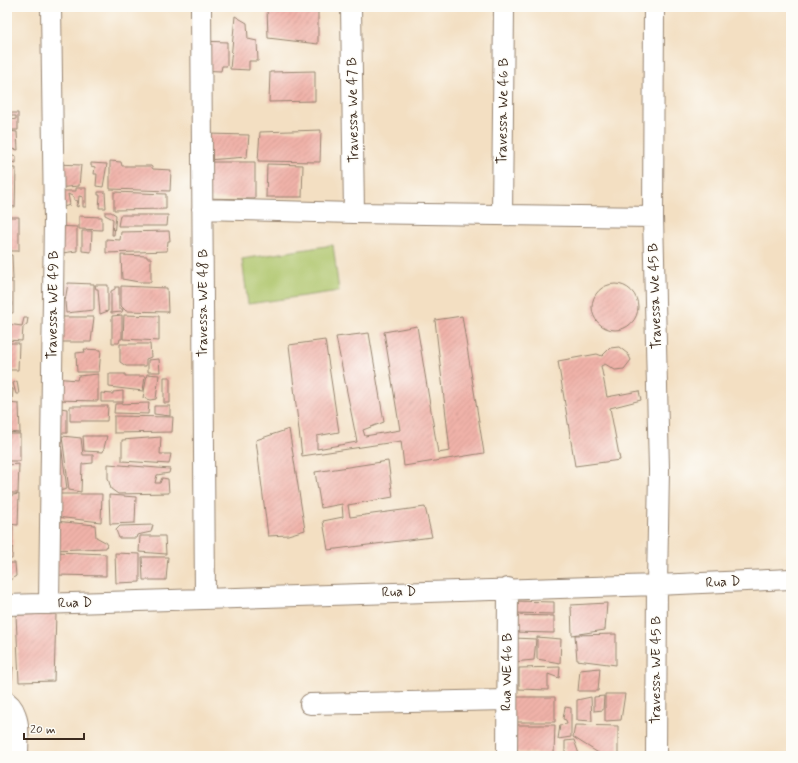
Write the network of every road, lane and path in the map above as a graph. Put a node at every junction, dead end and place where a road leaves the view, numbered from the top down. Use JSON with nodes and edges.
{"nodes":[{"id":1,"x":52,"y":7,"type":"edge"},
{"id":2,"x":201,"y":7,"type":"edge"},
{"id":3,"x":351,"y":7,"type":"edge"},
{"id":4,"x":504,"y":7,"type":"edge"},
{"id":5,"x":654,"y":7,"type":"edge"},
{"id":6,"x":202,"y":209,"type":"junction"},
{"id":7,"x":354,"y":214,"type":"junction"},
{"id":8,"x":502,"y":215,"type":"junction"},
{"id":9,"x":653,"y":217,"type":"junction"},
{"id":10,"x":791,"y":578,"type":"edge"},
{"id":11,"x":657,"y":585,"type":"junction"},
{"id":12,"x":508,"y":588,"type":"junction"},
{"id":13,"x":205,"y":598,"type":"junction"},
{"id":14,"x":49,"y":604,"type":"junction"},
{"id":15,"x":7,"y":605,"type":"edge"},
{"id":16,"x":507,"y":700,"type":"junction"},
{"id":17,"x":7,"y":702,"type":"edge"},
{"id":18,"x":310,"y":704,"type":"dead end"},
{"id":19,"x":18,"y":756,"type":"edge"},
{"id":20,"x":507,"y":756,"type":"edge"},
{"id":21,"x":656,"y":756,"type":"edge"}],
"edges":[{"from":1,"to":14,"type":"street","name":"Travessa WE 49 B"},
{"from":2,"to":6,"type":"street","name":"Travessa WE 48 B"},
{"from":3,"to":7,"type":"street","name":"Travessa We 47 B"},
{"from":4,"to":8,"type":"street","name":"Travessa We 46 B"},
{"from":5,"to":9,"type":"street","name":"Travessa We 45 B"},
{"from":6,"to":7,"type":"street"},
{"from":6,"to":13,"type":"street","name":"Travessa WE 48 B"},
{"from":7,"to":8,"type":"street"},
{"from":8,"to":9,"type":"street"},
{"from":9,"to":11,"type":"street","name":"Travessa We 45 B"},
{"from":10,"to":11,"type":"street","name":"Rua D"},
{"from":11,"to":12,"type":"street","name":"Rua D"},
{"from":11,"to":21,"type":"street","name":"Travessa WE 45 B"},
{"from":12,"to":13,"type":"street","name":"Rua D"},
{"from":12,"to":16,"type":"street","name":"Rua WE 46 B"},
{"from":13,"to":14,"type":"street","name":"Rua D"},
{"from":14,"to":15,"type":"street","name":"Rua D"},
{"from":16,"to":18,"type":"street"},
{"from":16,"to":20,"type":"street","name":"Rua WE 46 B"},
{"from":17,"to":19,"type":"street"}]}
